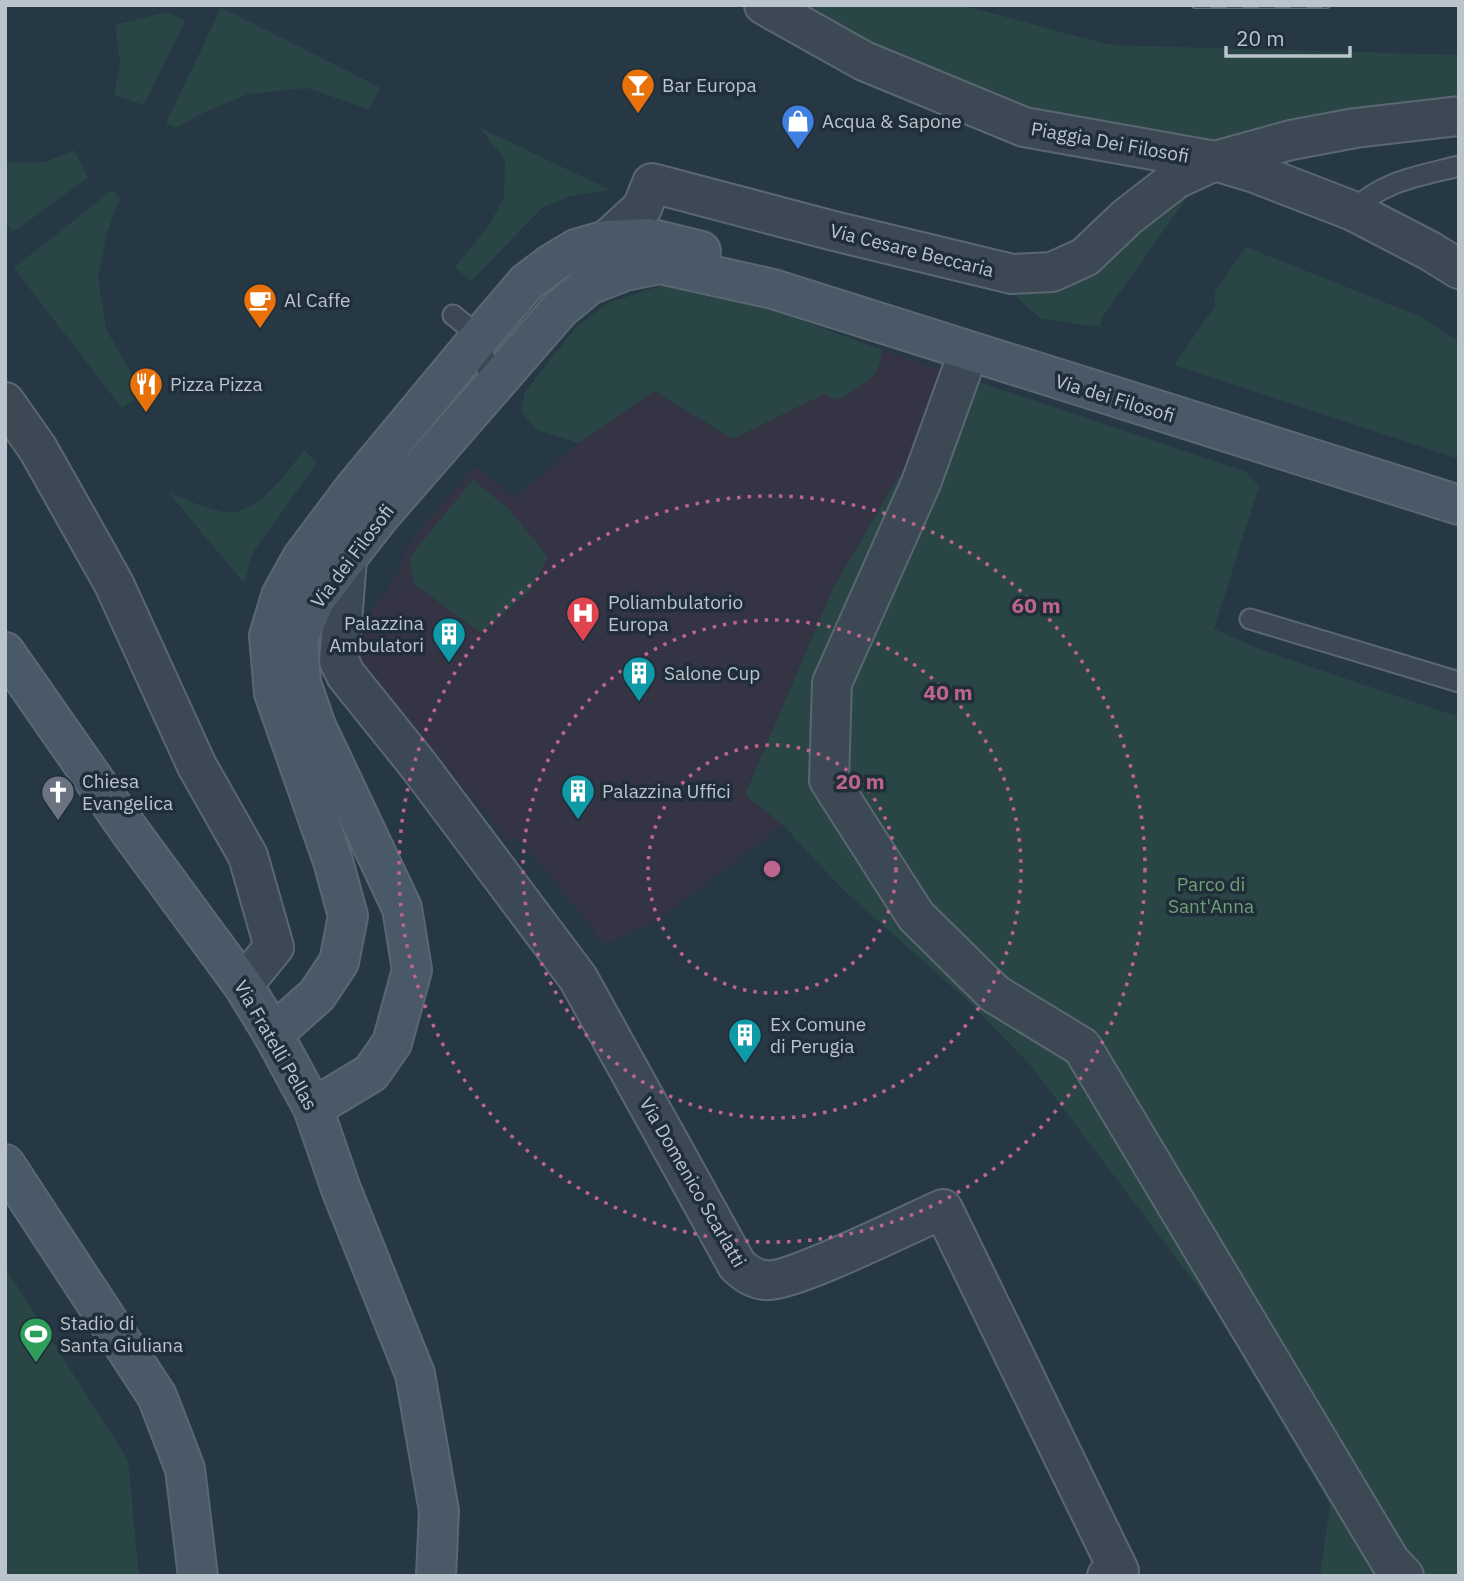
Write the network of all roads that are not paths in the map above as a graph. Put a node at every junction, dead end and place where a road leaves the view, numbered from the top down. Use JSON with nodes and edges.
{"nodes":[{"id":1,"x":764,"y":5,"type":"edge"},
{"id":2,"x":1459,"y":116,"type":"edge"},
{"id":3,"x":1215,"y":161,"type":"junction"},
{"id":4,"x":1459,"y":166,"type":"edge"},
{"id":5,"x":1353,"y":211,"type":"junction"},
{"id":6,"x":607,"y":240,"type":"junction"},
{"id":7,"x":1459,"y":269,"type":"edge"},
{"id":8,"x":772,"y":289,"type":"junction"},
{"id":9,"x":467,"y":326,"type":"junction"},
{"id":10,"x":962,"y":370,"type":"dead end"},
{"id":11,"x":491,"y":389,"type":"junction"},
{"id":12,"x":5,"y":402,"type":"edge"},
{"id":13,"x":1459,"y":505,"type":"edge"},
{"id":14,"x":346,"y":558,"type":"junction"},
{"id":15,"x":1250,"y":619,"type":"dead end"},
{"id":16,"x":5,"y":652,"type":"edge"},
{"id":17,"x":1459,"y":682,"type":"edge"},
{"id":18,"x":243,"y":985,"type":"junction"},
{"id":19,"x":273,"y":1034,"type":"junction"},
{"id":20,"x":313,"y":1108,"type":"junction"},
{"id":21,"x":5,"y":1164,"type":"edge"},
{"id":22,"x":198,"y":1576,"type":"edge"},
{"id":23,"x":436,"y":1576,"type":"edge"},
{"id":24,"x":1107,"y":1576,"type":"edge"},
{"id":25,"x":1404,"y":1576,"type":"edge"}],
"edges":[{"from":1,"to":3,"type":"street","name":"Piaggia Dei Filosofi"},
{"from":2,"to":3,"type":"street"},
{"from":3,"to":5,"type":"street","name":"Piaggia Dei Filosofi"},
{"from":3,"to":6,"type":"street","name":"Via Cesare Beccaria"},
{"from":4,"to":5,"type":"lane"},
{"from":5,"to":7,"type":"street","name":"Piaggia Dei Filosofi"},
{"from":6,"to":8,"type":"street","name":"Via dei Filosofi"},
{"from":6,"to":9,"type":"street","name":"Via dei Filosofi"},
{"from":8,"to":11,"type":"street","name":"Via dei Filosofi"},
{"from":8,"to":13,"type":"street","name":"Via dei Filosofi"},
{"from":9,"to":11,"type":"lane"},
{"from":9,"to":19,"type":"street","name":"Via dei Filosofi"},
{"from":10,"to":25,"type":"street"},
{"from":11,"to":14,"type":"street","name":"Via dei Filosofi"},
{"from":12,"to":18,"type":"street"},
{"from":14,"to":20,"type":"street","name":"Via dei Filosofi"},
{"from":14,"to":24,"type":"street","name":"Via Domenico Scarlatti"},
{"from":15,"to":17,"type":"lane"},
{"from":16,"to":18,"type":"street","name":"Via Fratelli Pellas"},
{"from":18,"to":19,"type":"street","name":"Via Fratelli Pellas"},
{"from":19,"to":20,"type":"street","name":"Via Fratelli Pellas"},
{"from":20,"to":23,"type":"street","name":"Via Fratelli Pellas"},
{"from":21,"to":22,"type":"street"}]}
